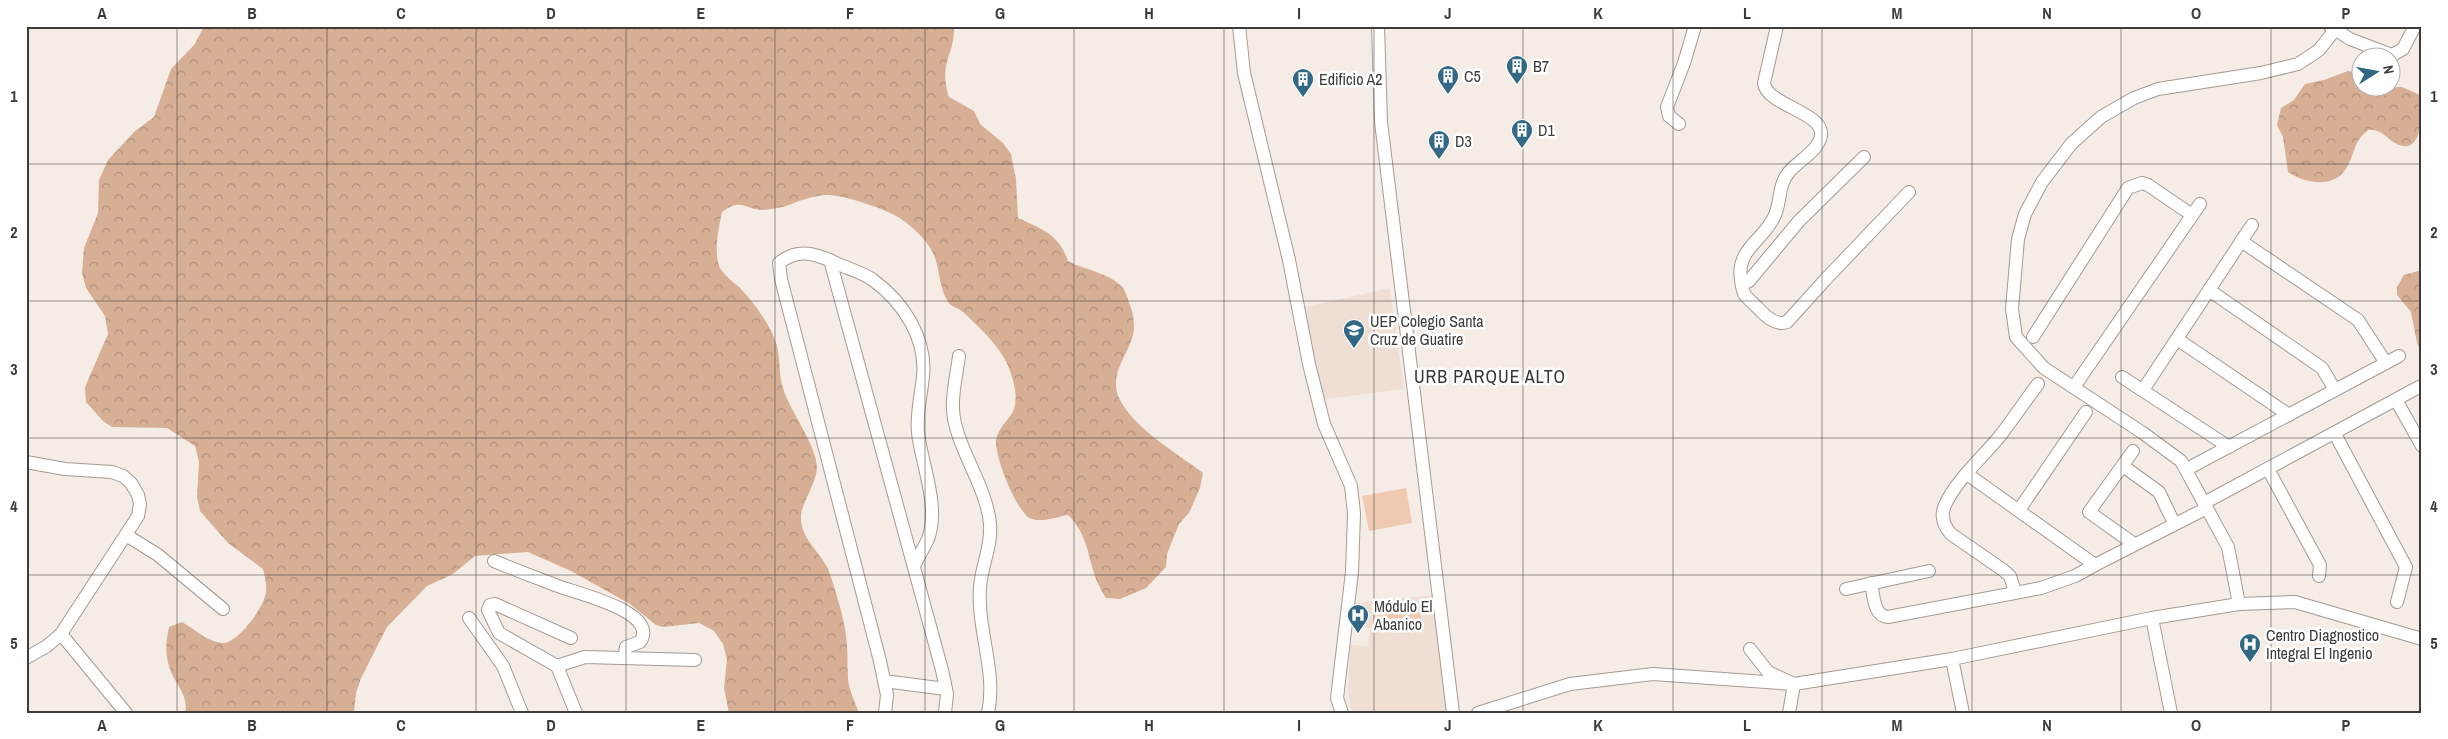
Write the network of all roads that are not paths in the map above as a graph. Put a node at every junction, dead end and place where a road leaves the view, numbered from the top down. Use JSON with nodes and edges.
{"nodes":[{"id":1,"x":1239,"y":26,"type":"edge"},
{"id":2,"x":1378,"y":26,"type":"edge"},
{"id":3,"x":1695,"y":26,"type":"edge"},
{"id":4,"x":1777,"y":26,"type":"edge"},
{"id":5,"x":2416,"y":26,"type":"edge"},
{"id":6,"x":2334,"y":28,"type":"edge"},
{"id":7,"x":1679,"y":124,"type":"dead end"},
{"id":8,"x":1864,"y":157,"type":"dead end"},
{"id":9,"x":1909,"y":192,"type":"dead end"},
{"id":10,"x":2200,"y":204,"type":"dead end"},
{"id":11,"x":2192,"y":215,"type":"junction"},
{"id":12,"x":2252,"y":225,"type":"dead end"},
{"id":13,"x":2241,"y":241,"type":"junction"},
{"id":14,"x":830,"y":260,"type":"junction"},
{"id":15,"x":1742,"y":284,"type":"junction"},
{"id":16,"x":2209,"y":290,"type":"junction"},
{"id":17,"x":2033,"y":337,"type":"dead end"},
{"id":18,"x":2177,"y":339,"type":"junction"},
{"id":19,"x":959,"y":356,"type":"dead end"},
{"id":20,"x":2399,"y":356,"type":"dead end"},
{"id":21,"x":2386,"y":363,"type":"junction"},
{"id":22,"x":2122,"y":377,"type":"dead end"},
{"id":23,"x":2038,"y":384,"type":"dead end"},
{"id":24,"x":2074,"y":387,"type":"junction"},
{"id":25,"x":2419,"y":387,"type":"dead end"},
{"id":26,"x":2143,"y":390,"type":"junction"},
{"id":27,"x":2335,"y":390,"type":"junction"},
{"id":28,"x":2396,"y":400,"type":"junction"},
{"id":29,"x":2086,"y":412,"type":"dead end"},
{"id":30,"x":2289,"y":415,"type":"junction"},
{"id":31,"x":2335,"y":434,"type":"junction"},
{"id":32,"x":2422,"y":446,"type":"edge"},
{"id":33,"x":2229,"y":447,"type":"junction"},
{"id":34,"x":2133,"y":450,"type":"dead end"},
{"id":35,"x":26,"y":462,"type":"edge"},
{"id":36,"x":2123,"y":466,"type":"junction"},
{"id":37,"x":2187,"y":469,"type":"junction"},
{"id":38,"x":2268,"y":469,"type":"junction"},
{"id":39,"x":1967,"y":474,"type":"junction"},
{"id":40,"x":2206,"y":506,"type":"junction"},
{"id":41,"x":2019,"y":510,"type":"junction"},
{"id":42,"x":2174,"y":523,"type":"junction"},
{"id":43,"x":126,"y":535,"type":"junction"},
{"id":44,"x":2134,"y":544,"type":"junction"},
{"id":45,"x":494,"y":561,"type":"dead end"},
{"id":46,"x":2095,"y":564,"type":"junction"},
{"id":47,"x":914,"y":566,"type":"junction"},
{"id":48,"x":1929,"y":571,"type":"dead end"},
{"id":49,"x":2319,"y":576,"type":"dead end"},
{"id":50,"x":1871,"y":583,"type":"junction"},
{"id":51,"x":1846,"y":589,"type":"dead end"},
{"id":52,"x":2016,"y":592,"type":"junction"},
{"id":53,"x":2397,"y":602,"type":"dead end"},
{"id":54,"x":2239,"y":604,"type":"junction"},
{"id":55,"x":223,"y":609,"type":"dead end"},
{"id":56,"x":469,"y":618,"type":"dead end"},
{"id":57,"x":2152,"y":618,"type":"junction"},
{"id":58,"x":61,"y":634,"type":"junction"},
{"id":59,"x":571,"y":638,"type":"dead end"},
{"id":60,"x":2422,"y":639,"type":"edge"},
{"id":61,"x":1750,"y":649,"type":"dead end"},
{"id":62,"x":26,"y":658,"type":"edge"},
{"id":63,"x":624,"y":658,"type":"junction"},
{"id":64,"x":1952,"y":659,"type":"junction"},
{"id":65,"x":695,"y":660,"type":"dead end"},
{"id":66,"x":557,"y":666,"type":"junction"},
{"id":67,"x":884,"y":681,"type":"junction"},
{"id":68,"x":1794,"y":684,"type":"junction"},
{"id":69,"x":946,"y":689,"type":"junction"},
{"id":70,"x":126,"y":713,"type":"edge"},
{"id":71,"x":522,"y":713,"type":"edge"},
{"id":72,"x":576,"y":713,"type":"edge"},
{"id":73,"x":885,"y":713,"type":"edge"},
{"id":74,"x":945,"y":713,"type":"edge"},
{"id":75,"x":988,"y":713,"type":"edge"},
{"id":76,"x":1342,"y":713,"type":"edge"},
{"id":77,"x":1453,"y":713,"type":"edge"},
{"id":78,"x":1478,"y":713,"type":"edge"},
{"id":79,"x":1789,"y":713,"type":"edge"},
{"id":80,"x":1963,"y":713,"type":"edge"},
{"id":81,"x":2171,"y":713,"type":"edge"}],
"edges":[{"from":1,"to":76,"type":"street"},
{"from":2,"to":77,"type":"street"},
{"from":3,"to":7,"type":"street"},
{"from":4,"to":15,"type":"street"},
{"from":5,"to":6,"type":"street"},
{"from":6,"to":24,"type":"street"},
{"from":8,"to":15,"type":"street"},
{"from":9,"to":15,"type":"street"},
{"from":10,"to":11,"type":"street"},
{"from":11,"to":17,"type":"street"},
{"from":11,"to":24,"type":"street"},
{"from":12,"to":13,"type":"street"},
{"from":13,"to":16,"type":"street"},
{"from":13,"to":21,"type":"street"},
{"from":14,"to":47,"type":"street"},
{"from":14,"to":47,"type":"street"},
{"from":14,"to":67,"type":"street"},
{"from":16,"to":18,"type":"street"},
{"from":16,"to":27,"type":"street"},
{"from":18,"to":26,"type":"street"},
{"from":18,"to":30,"type":"street"},
{"from":19,"to":75,"type":"street"},
{"from":20,"to":21,"type":"street"},
{"from":21,"to":27,"type":"street"},
{"from":22,"to":26,"type":"street"},
{"from":23,"to":39,"type":"street"},
{"from":24,"to":37,"type":"street"},
{"from":25,"to":28,"type":"street"},
{"from":26,"to":33,"type":"street"},
{"from":27,"to":30,"type":"street"},
{"from":28,"to":31,"type":"street"},
{"from":28,"to":32,"type":"street"},
{"from":29,"to":41,"type":"street"},
{"from":30,"to":33,"type":"street"},
{"from":31,"to":38,"type":"street"},
{"from":31,"to":53,"type":"street"},
{"from":33,"to":37,"type":"street"},
{"from":34,"to":36,"type":"street"},
{"from":35,"to":43,"type":"street"},
{"from":36,"to":42,"type":"street"},
{"from":36,"to":44,"type":"street"},
{"from":37,"to":40,"type":"street"},
{"from":38,"to":40,"type":"street"},
{"from":38,"to":49,"type":"street"},
{"from":39,"to":41,"type":"street"},
{"from":39,"to":52,"type":"street"},
{"from":40,"to":42,"type":"street"},
{"from":40,"to":54,"type":"street"},
{"from":41,"to":46,"type":"street"},
{"from":42,"to":44,"type":"street"},
{"from":43,"to":55,"type":"street"},
{"from":43,"to":58,"type":"street"},
{"from":44,"to":46,"type":"street"},
{"from":45,"to":63,"type":"street"},
{"from":46,"to":52,"type":"street"},
{"from":47,"to":69,"type":"street"},
{"from":48,"to":50,"type":"street"},
{"from":50,"to":51,"type":"street"},
{"from":50,"to":52,"type":"street"},
{"from":54,"to":57,"type":"street"},
{"from":54,"to":60,"type":"street"},
{"from":56,"to":71,"type":"street"},
{"from":57,"to":64,"type":"street"},
{"from":57,"to":81,"type":"street"},
{"from":58,"to":62,"type":"street"},
{"from":58,"to":70,"type":"street"},
{"from":59,"to":66,"type":"street"},
{"from":61,"to":68,"type":"street"},
{"from":63,"to":65,"type":"street"},
{"from":63,"to":66,"type":"street"},
{"from":64,"to":68,"type":"street"},
{"from":64,"to":80,"type":"street"},
{"from":66,"to":72,"type":"street"},
{"from":67,"to":69,"type":"street"},
{"from":67,"to":73,"type":"street"},
{"from":68,"to":78,"type":"street"},
{"from":68,"to":79,"type":"street"},
{"from":69,"to":74,"type":"street"}]}
